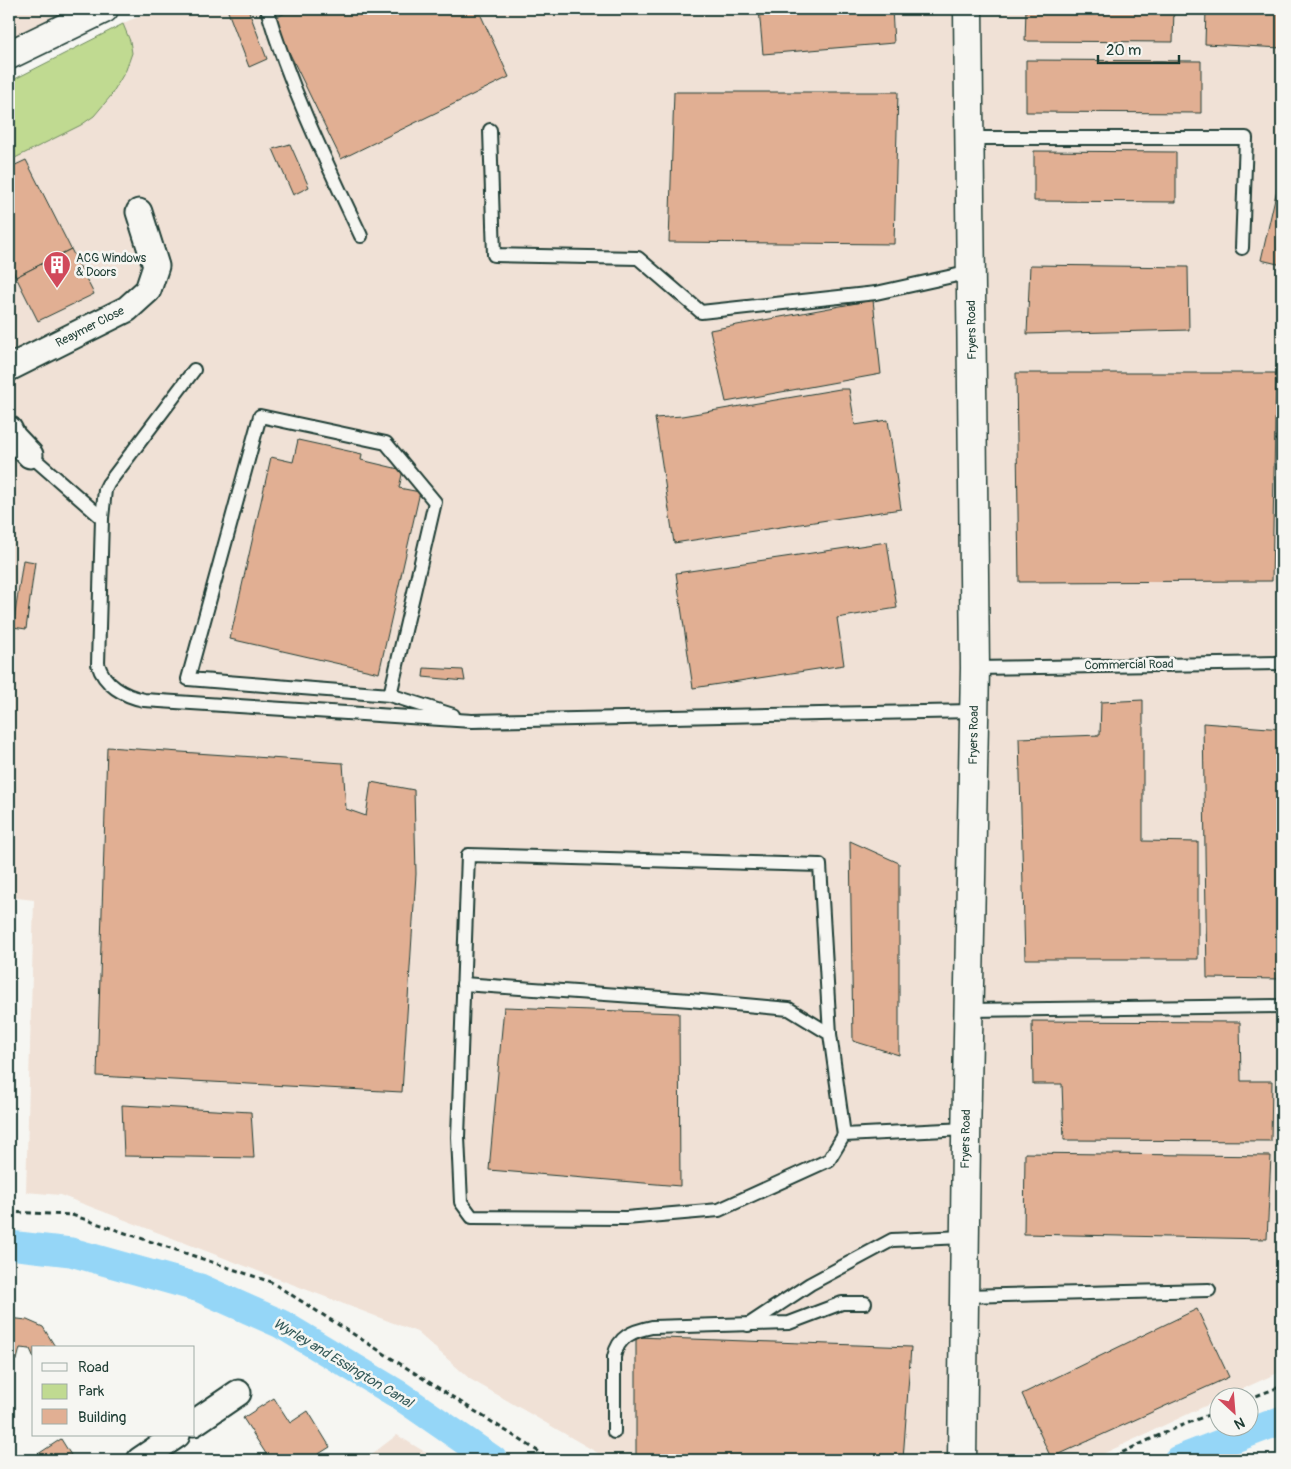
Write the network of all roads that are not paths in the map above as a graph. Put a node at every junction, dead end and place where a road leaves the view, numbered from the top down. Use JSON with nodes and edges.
{"nodes":[{"id":1,"x":104,"y":9,"type":"edge"},
{"id":2,"x":267,"y":9,"type":"edge"},
{"id":3,"x":968,"y":9,"type":"edge"},
{"id":4,"x":9,"y":55,"type":"edge"},
{"id":5,"x":490,"y":130,"type":"dead end"},
{"id":6,"x":970,"y":138,"type":"junction"},
{"id":7,"x":139,"y":212,"type":"dead end"},
{"id":8,"x":361,"y":236,"type":"dead end"},
{"id":9,"x":1242,"y":248,"type":"dead end"},
{"id":10,"x":971,"y":272,"type":"junction"},
{"id":11,"x":9,"y":368,"type":"edge"},
{"id":12,"x":194,"y":370,"type":"dead end"},
{"id":13,"x":9,"y":429,"type":"edge"},
{"id":14,"x":30,"y":455,"type":"joint"},
{"id":15,"x":102,"y":518,"type":"junction"},
{"id":16,"x":1282,"y":663,"type":"edge"},
{"id":17,"x":975,"y":668,"type":"junction"},
{"id":18,"x":390,"y":695,"type":"junction"},
{"id":19,"x":974,"y":711,"type":"junction"},
{"id":20,"x":472,"y":721,"type":"junction"},
{"id":21,"x":464,"y":984,"type":"junction"},
{"id":22,"x":1282,"y":1006,"type":"edge"},
{"id":23,"x":969,"y":1010,"type":"junction"},
{"id":24,"x":830,"y":1034,"type":"junction"},
{"id":25,"x":966,"y":1129,"type":"junction"},
{"id":26,"x":844,"y":1135,"type":"junction"},
{"id":27,"x":965,"y":1237,"type":"junction"},
{"id":28,"x":1209,"y":1290,"type":"dead end"},
{"id":29,"x":964,"y":1296,"type":"junction"},
{"id":30,"x":864,"y":1303,"type":"dead end"},
{"id":31,"x":747,"y":1325,"type":"junction"},
{"id":32,"x":238,"y":1393,"type":"dead end"},
{"id":33,"x":197,"y":1416,"type":"edge"},
{"id":34,"x":614,"y":1432,"type":"dead end"},
{"id":35,"x":176,"y":1436,"type":"edge"},
{"id":36,"x":140,"y":1460,"type":"edge"},
{"id":37,"x":962,"y":1460,"type":"edge"}],
"edges":[{"from":1,"to":4,"type":"street"},
{"from":2,"to":8,"type":"lane"},
{"from":3,"to":6,"type":"street","name":"Fryers Road"},
{"from":5,"to":10,"type":"lane"},
{"from":6,"to":9,"type":"lane"},
{"from":6,"to":10,"type":"street","name":"Fryers Road"},
{"from":7,"to":11,"type":"street","name":"Reaymer Close"},
{"from":10,"to":17,"type":"street","name":"Fryers Road"},
{"from":12,"to":15,"type":"lane"},
{"from":13,"to":14,"type":"street"},
{"from":14,"to":15,"type":"lane"},
{"from":15,"to":20,"type":"lane"},
{"from":16,"to":17,"type":"lane","name":"Commercial Road"},
{"from":17,"to":19,"type":"street","name":"Fryers Road"},
{"from":18,"to":18,"type":"lane"},
{"from":18,"to":20,"type":"lane"},
{"from":19,"to":20,"type":"lane"},
{"from":19,"to":23,"type":"street","name":"Fryers Road"},
{"from":21,"to":24,"type":"lane"},
{"from":21,"to":24,"type":"lane"},
{"from":21,"to":26,"type":"lane"},
{"from":22,"to":23,"type":"lane"},
{"from":23,"to":25,"type":"street","name":"Fryers Road"},
{"from":24,"to":26,"type":"lane"},
{"from":25,"to":26,"type":"lane"},
{"from":25,"to":27,"type":"street","name":"Fryers Road"},
{"from":27,"to":29,"type":"street","name":"Fryers Road"},
{"from":27,"to":31,"type":"lane"},
{"from":28,"to":29,"type":"lane"},
{"from":29,"to":37,"type":"street","name":"Fryers Road"},
{"from":30,"to":31,"type":"lane"},
{"from":31,"to":34,"type":"lane"},
{"from":32,"to":33,"type":"street"},
{"from":35,"to":36,"type":"street"}]}
